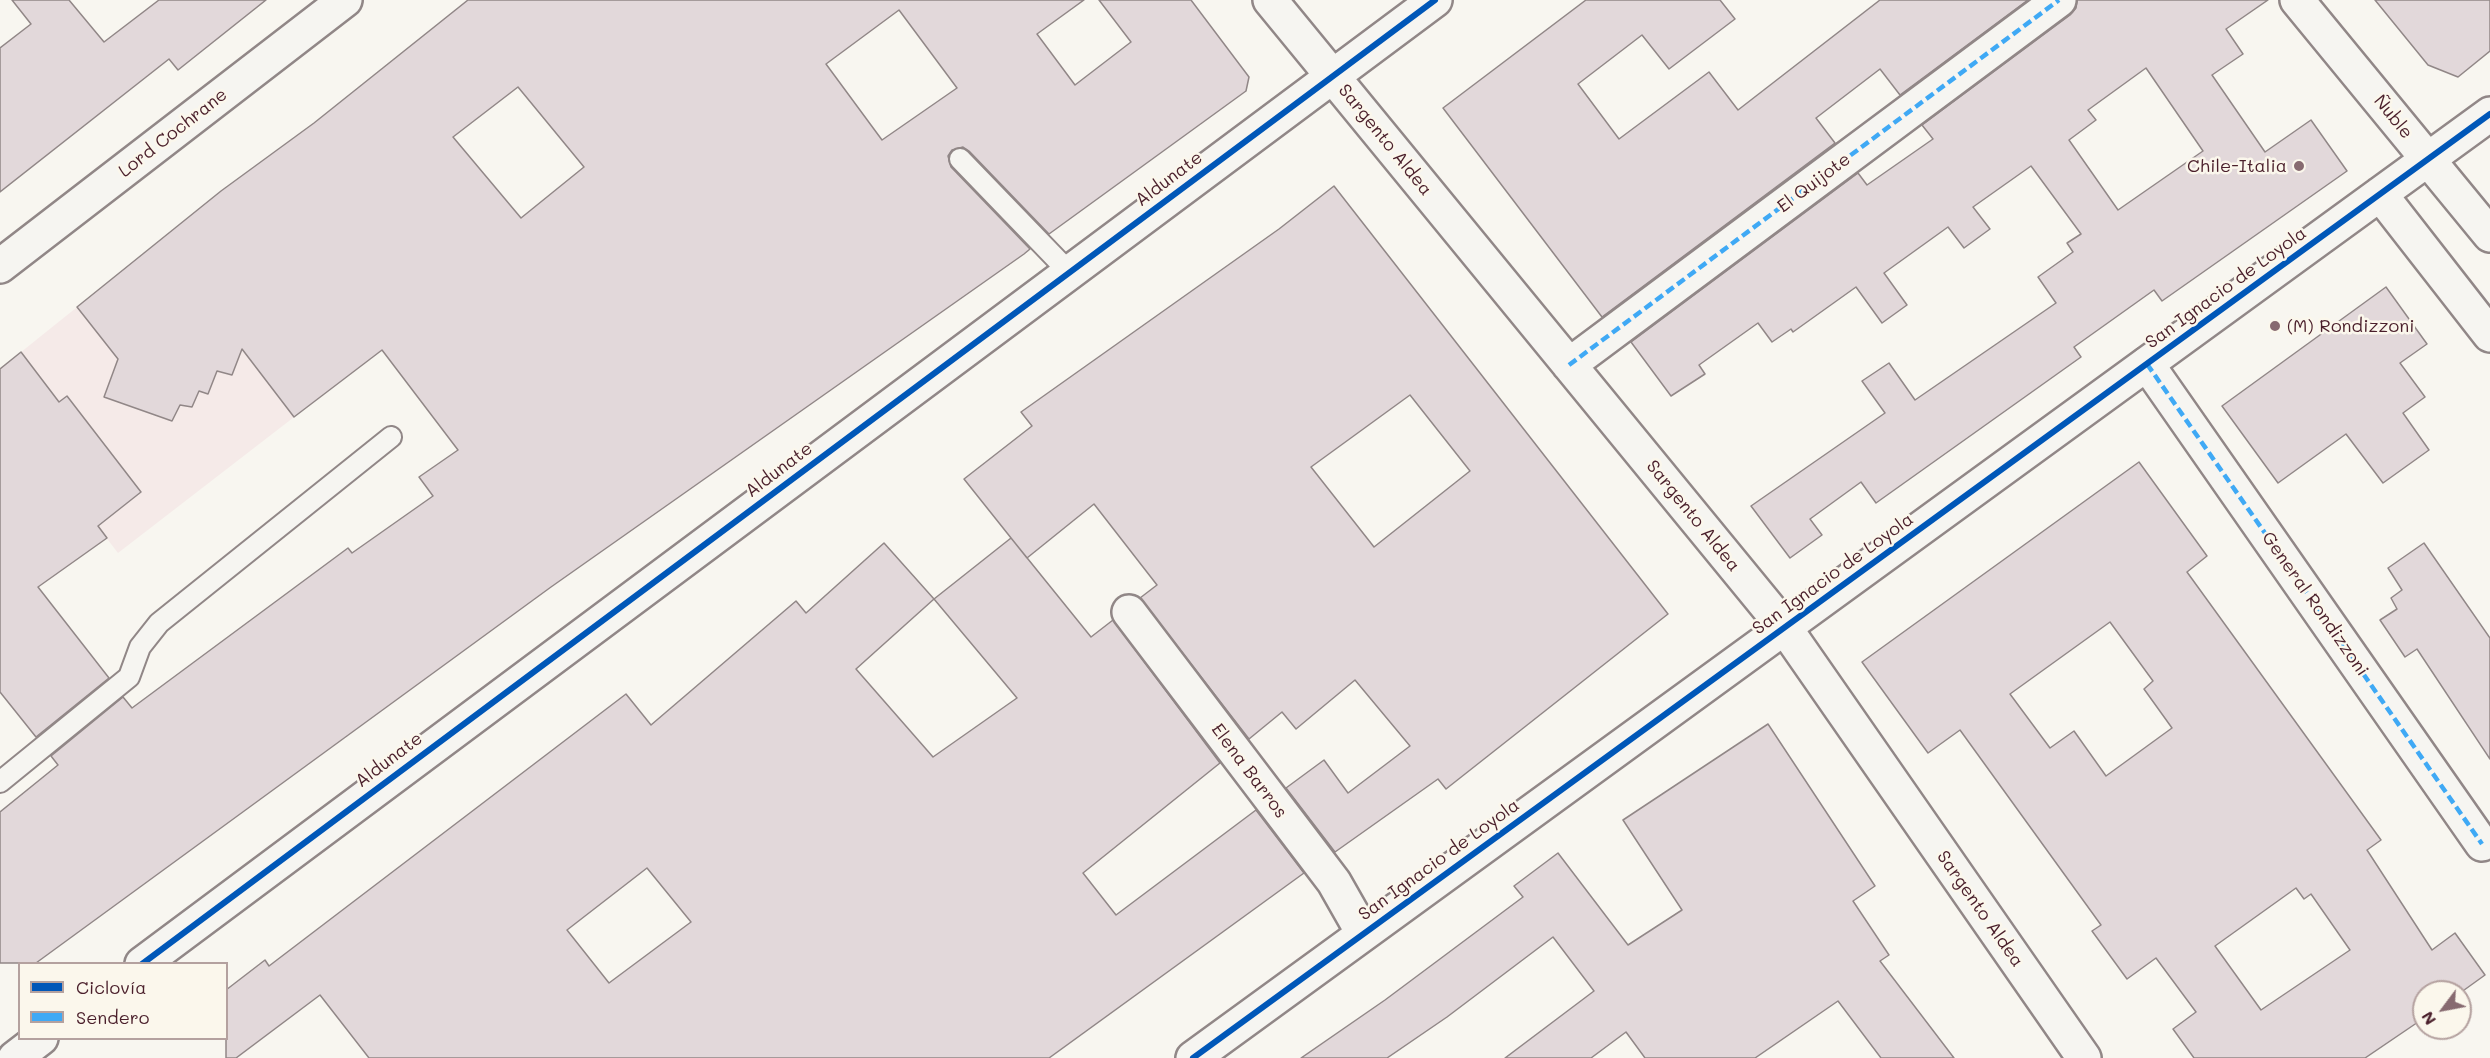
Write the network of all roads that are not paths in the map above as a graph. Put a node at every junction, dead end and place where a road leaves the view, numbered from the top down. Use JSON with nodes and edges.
{"nodes":[{"id":1,"x":345,"y":0,"type":"edge"},
{"id":2,"x":1270,"y":0,"type":"edge"},
{"id":3,"x":1435,"y":0,"type":"edge"},
{"id":4,"x":2059,"y":0,"type":"edge"},
{"id":5,"x":2296,"y":0,"type":"edge"},
{"id":6,"x":1333,"y":76,"type":"junction"},
{"id":7,"x":2490,"y":114,"type":"edge"},
{"id":8,"x":960,"y":159,"type":"dead end"},
{"id":9,"x":2428,"y":159,"type":"junction"},
{"id":10,"x":2380,"y":194,"type":"junction"},
{"id":11,"x":2490,"y":235,"type":"edge"},
{"id":12,"x":0,"y":266,"type":"edge"},
{"id":13,"x":1070,"y":272,"type":"junction"},
{"id":14,"x":2490,"y":335,"type":"edge"},
{"id":15,"x":2147,"y":364,"type":"junction"},
{"id":16,"x":1569,"y":365,"type":"junction"},
{"id":17,"x":392,"y":437,"type":"dead end"},
{"id":18,"x":1129,"y":612,"type":"dead end"},
{"id":19,"x":1785,"y":628,"type":"junction"},
{"id":20,"x":0,"y":782,"type":"edge"},
{"id":21,"x":2482,"y":844,"type":"dead end"},
{"id":22,"x":1363,"y":933,"type":"junction"},
{"id":23,"x":142,"y":962,"type":"edge"},
{"id":24,"x":38,"y":1040,"type":"edge"},
{"id":25,"x":15,"y":1058,"type":"edge"},
{"id":26,"x":1193,"y":1058,"type":"edge"},
{"id":27,"x":2084,"y":1058,"type":"edge"}],
"edges":[{"from":1,"to":12,"type":"street","name":"Lord Cochrane"},
{"from":2,"to":6,"type":"street","name":"Sargento Aldea"},
{"from":3,"to":6,"type":"street","name":"Aldunate"},
{"from":4,"to":16,"type":"street","name":"El Quijote"},
{"from":5,"to":9,"type":"street","name":"Ñuble"},
{"from":6,"to":13,"type":"street","name":"Aldunate"},
{"from":6,"to":16,"type":"street","name":"Sargento Aldea"},
{"from":7,"to":9,"type":"street","name":"San Ignacio de Loyola"},
{"from":8,"to":13,"type":"lane"},
{"from":9,"to":10,"type":"street","name":"San Ignacio de Loyola"},
{"from":9,"to":11,"type":"street","name":"Ñuble"},
{"from":10,"to":14,"type":"street"},
{"from":10,"to":15,"type":"street","name":"San Ignacio de Loyola"},
{"from":13,"to":23,"type":"street","name":"Aldunate"},
{"from":15,"to":19,"type":"street","name":"San Ignacio de Loyola"},
{"from":15,"to":21,"type":"street","name":"General Rondizzoni"},
{"from":16,"to":19,"type":"street","name":"Sargento Aldea"},
{"from":17,"to":20,"type":"lane"},
{"from":18,"to":22,"type":"street","name":"Elena Barros"},
{"from":19,"to":22,"type":"street","name":"San Ignacio de Loyola"},
{"from":19,"to":27,"type":"street","name":"Sargento Aldea"},
{"from":22,"to":26,"type":"street","name":"San Ignacio de Loyola"},
{"from":24,"to":25,"type":"street"}]}
